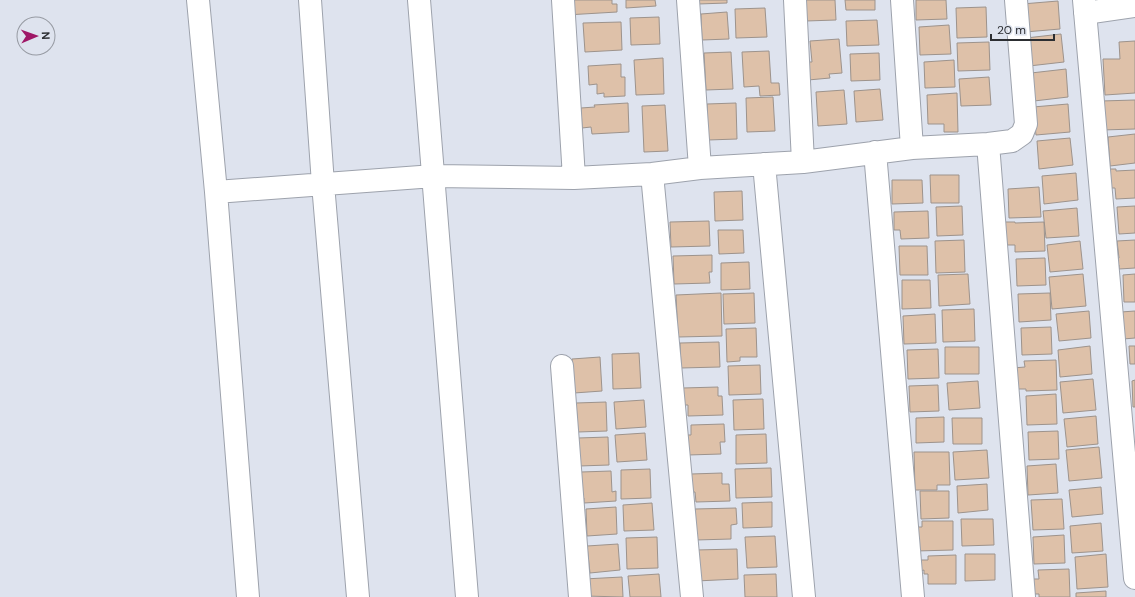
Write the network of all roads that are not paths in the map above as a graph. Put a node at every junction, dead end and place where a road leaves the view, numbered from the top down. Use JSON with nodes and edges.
{"nodes":[{"id":1,"x":198,"y":0,"type":"edge"},
{"id":2,"x":310,"y":0,"type":"edge"},
{"id":3,"x":419,"y":0,"type":"edge"},
{"id":4,"x":562,"y":0,"type":"edge"},
{"id":5,"x":688,"y":0,"type":"edge"},
{"id":6,"x":795,"y":0,"type":"edge"},
{"id":7,"x":902,"y":0,"type":"edge"},
{"id":8,"x":1016,"y":0,"type":"edge"},
{"id":9,"x":1135,"y":6,"type":"edge"},
{"id":10,"x":1085,"y":7,"type":"edge"},
{"id":11,"x":988,"y":144,"type":"junction"},
{"id":12,"x":912,"y":148,"type":"junction"},
{"id":13,"x":875,"y":152,"type":"junction"},
{"id":14,"x":803,"y":162,"type":"junction"},
{"id":15,"x":764,"y":164,"type":"junction"},
{"id":16,"x":700,"y":168,"type":"junction"},
{"id":17,"x":652,"y":174,"type":"junction"},
{"id":18,"x":434,"y":176,"type":"junction"},
{"id":19,"x":574,"y":178,"type":"junction"},
{"id":20,"x":323,"y":184,"type":"junction"},
{"id":21,"x":216,"y":192,"type":"junction"},
{"id":22,"x":562,"y":366,"type":"dead end"},
{"id":23,"x":1133,"y":513,"type":"edge"},
{"id":24,"x":1135,"y":578,"type":"edge"},
{"id":25,"x":248,"y":597,"type":"edge"},
{"id":26,"x":358,"y":597,"type":"edge"},
{"id":27,"x":467,"y":597,"type":"edge"},
{"id":28,"x":580,"y":597,"type":"edge"},
{"id":29,"x":692,"y":597,"type":"edge"},
{"id":30,"x":804,"y":597,"type":"edge"},
{"id":31,"x":913,"y":597,"type":"edge"},
{"id":32,"x":1024,"y":597,"type":"edge"}],
"edges":[{"from":1,"to":21,"type":"street"},
{"from":2,"to":20,"type":"street"},
{"from":3,"to":18,"type":"street"},
{"from":4,"to":19,"type":"street"},
{"from":5,"to":16,"type":"street"},
{"from":6,"to":14,"type":"street"},
{"from":7,"to":12,"type":"street"},
{"from":8,"to":11,"type":"street"},
{"from":9,"to":10,"type":"street"},
{"from":10,"to":23,"type":"street"},
{"from":11,"to":12,"type":"street"},
{"from":11,"to":32,"type":"street"},
{"from":12,"to":13,"type":"street"},
{"from":13,"to":14,"type":"street"},
{"from":13,"to":31,"type":"street"},
{"from":14,"to":15,"type":"street"},
{"from":15,"to":16,"type":"street"},
{"from":15,"to":30,"type":"street"},
{"from":16,"to":17,"type":"street"},
{"from":17,"to":19,"type":"street"},
{"from":17,"to":29,"type":"street"},
{"from":18,"to":19,"type":"street"},
{"from":18,"to":20,"type":"street"},
{"from":18,"to":27,"type":"street"},
{"from":20,"to":21,"type":"street"},
{"from":20,"to":26,"type":"street"},
{"from":21,"to":25,"type":"street"},
{"from":22,"to":28,"type":"street"},
{"from":23,"to":24,"type":"street"}]}
